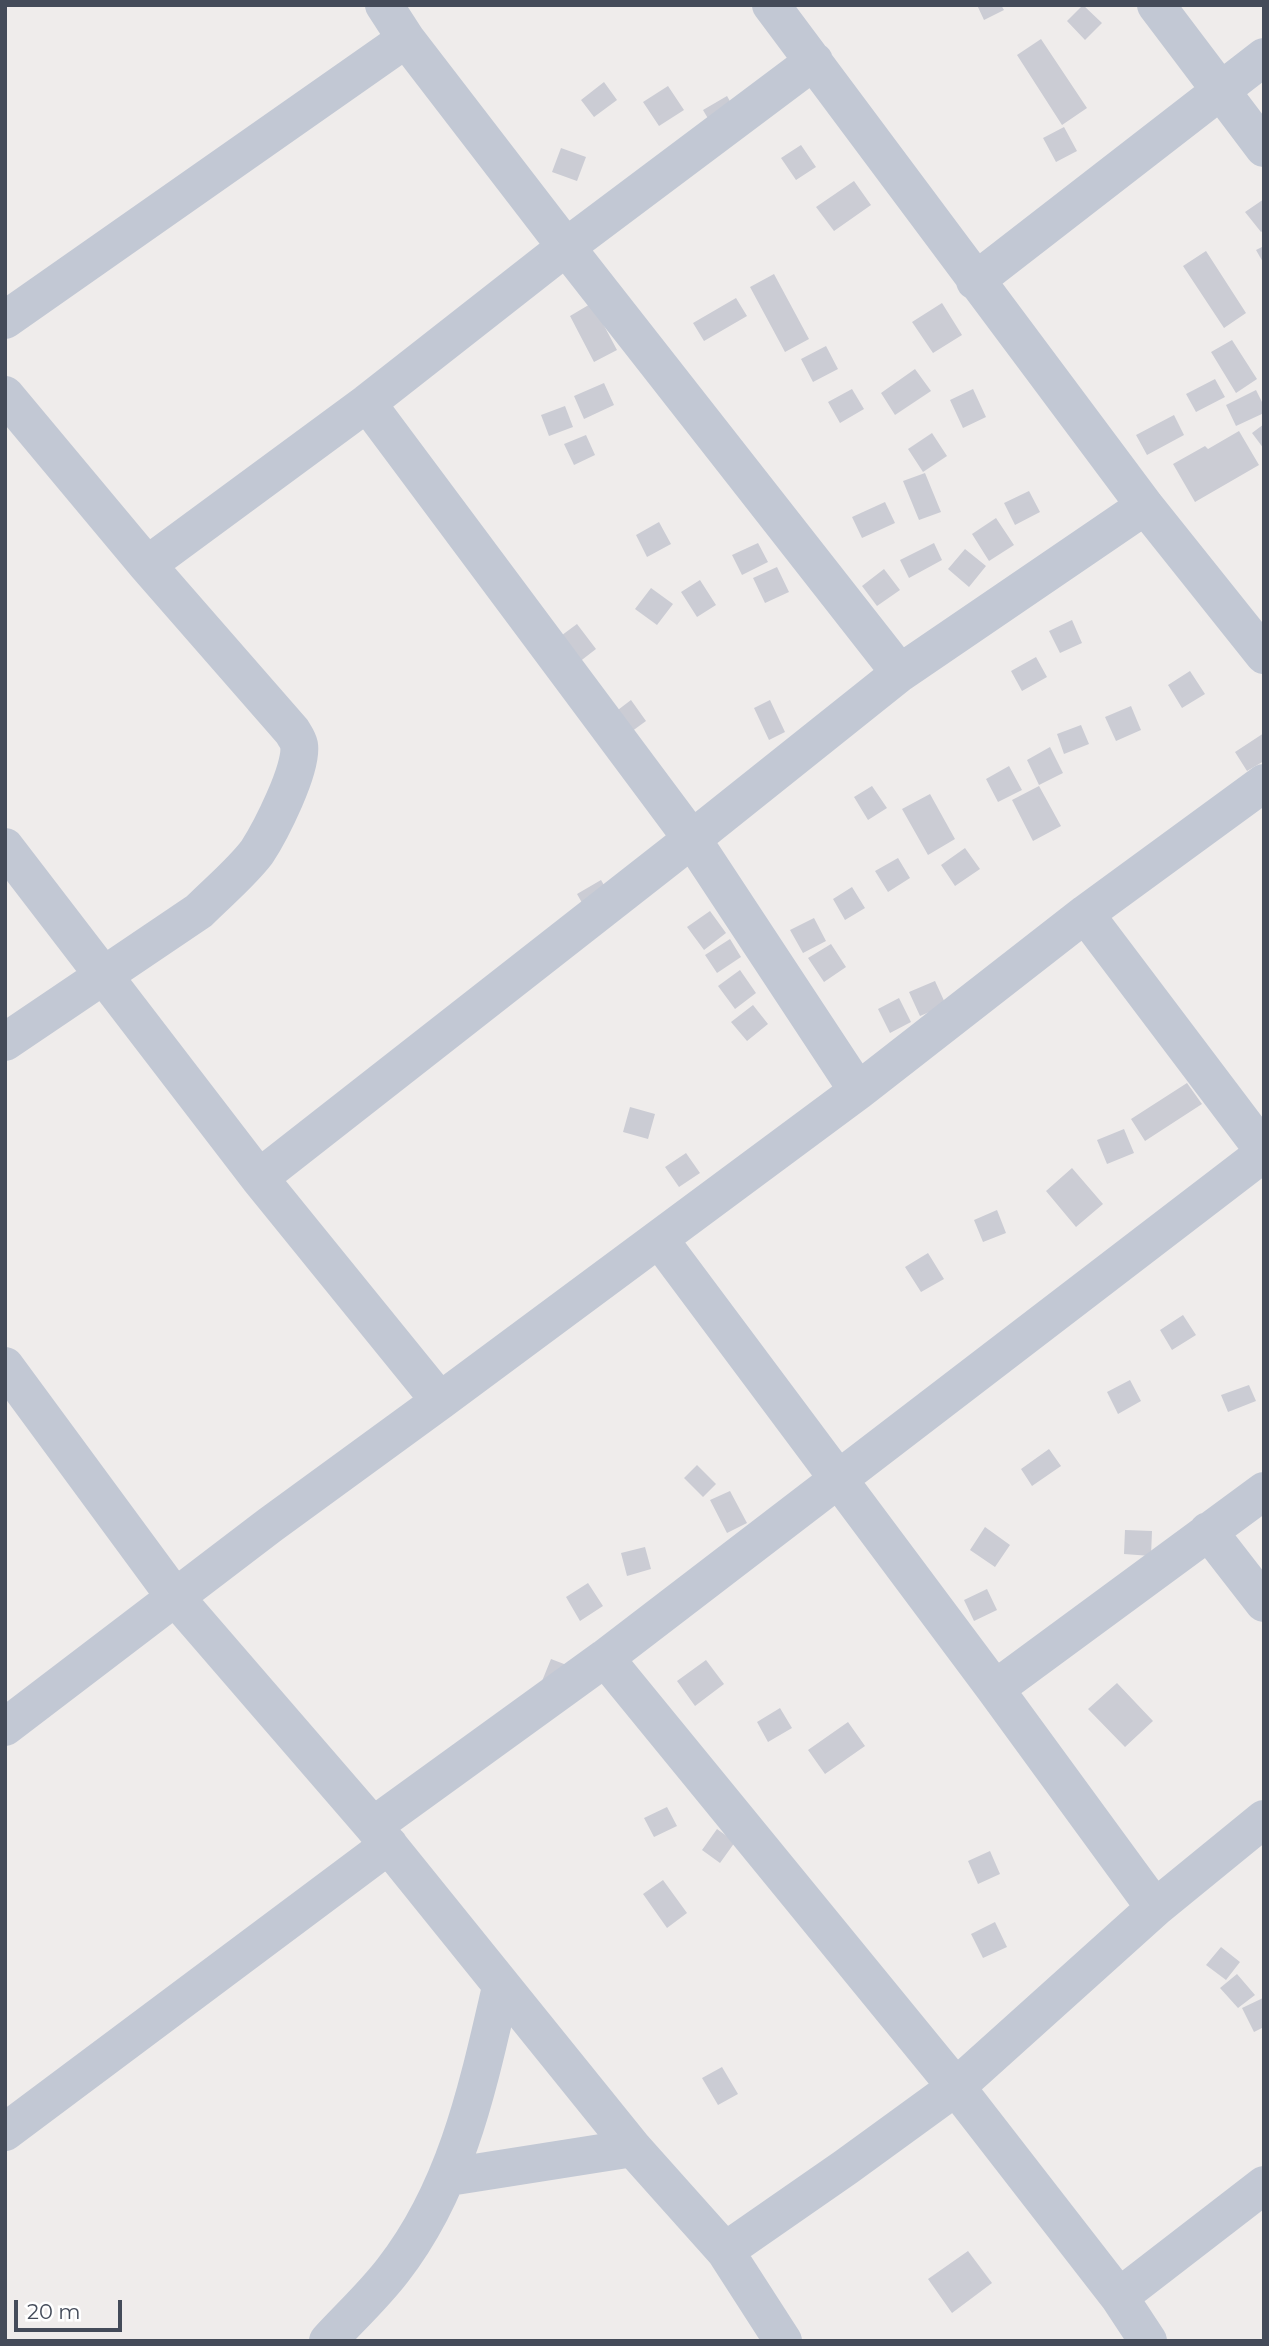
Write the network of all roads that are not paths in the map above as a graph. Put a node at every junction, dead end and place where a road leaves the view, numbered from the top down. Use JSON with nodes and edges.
{"nodes":[{"id":1,"x":384,"y":5,"type":"edge"},
{"id":2,"x":771,"y":5,"type":"edge"},
{"id":3,"x":1156,"y":5,"type":"edge"},
{"id":4,"x":406,"y":38,"type":"junction"},
{"id":5,"x":1264,"y":57,"type":"edge"},
{"id":6,"x":814,"y":61,"type":"junction"},
{"id":7,"x":1221,"y":91,"type":"junction"},
{"id":8,"x":1264,"y":148,"type":"edge"},
{"id":9,"x":566,"y":247,"type":"junction"},
{"id":10,"x":975,"y":281,"type":"junction"},
{"id":11,"x":5,"y":320,"type":"edge"},
{"id":12,"x":5,"y":395,"type":"edge"},
{"id":13,"x":367,"y":404,"type":"junction"},
{"id":14,"x":1145,"y":506,"type":"junction"},
{"id":15,"x":147,"y":565,"type":"junction"},
{"id":16,"x":1264,"y":655,"type":"edge"},
{"id":17,"x":900,"y":673,"type":"junction"},
{"id":18,"x":1264,"y":783,"type":"edge"},
{"id":19,"x":692,"y":839,"type":"junction"},
{"id":20,"x":5,"y":847,"type":"edge"},
{"id":21,"x":1085,"y":914,"type":"junction"},
{"id":22,"x":103,"y":975,"type":"junction"},
{"id":23,"x":5,"y":1042,"type":"edge"},
{"id":24,"x":858,"y":1091,"type":"junction"},
{"id":25,"x":1264,"y":1152,"type":"edge"},
{"id":26,"x":259,"y":1178,"type":"junction"},
{"id":27,"x":659,"y":1239,"type":"junction"},
{"id":28,"x":5,"y":1366,"type":"edge"},
{"id":29,"x":440,"y":1401,"type":"junction"},
{"id":30,"x":838,"y":1480,"type":"junction"},
{"id":31,"x":1264,"y":1491,"type":"edge"},
{"id":32,"x":1208,"y":1531,"type":"junction"},
{"id":33,"x":174,"y":1597,"type":"junction"},
{"id":34,"x":1264,"y":1602,"type":"edge"},
{"id":35,"x":605,"y":1658,"type":"junction"},
{"id":36,"x":995,"y":1689,"type":"junction"},
{"id":37,"x":5,"y":1727,"type":"edge"},
{"id":38,"x":1264,"y":1819,"type":"edge"},
{"id":39,"x":381,"y":1836,"type":"junction"},
{"id":40,"x":1155,"y":1909,"type":"junction"},
{"id":41,"x":501,"y":1987,"type":"junction"},
{"id":42,"x":956,"y":2087,"type":"junction"},
{"id":43,"x":5,"y":2133,"type":"edge"},
{"id":44,"x":633,"y":2148,"type":"junction"},
{"id":45,"x":449,"y":2177,"type":"junction"},
{"id":46,"x":1264,"y":2185,"type":"edge"},
{"id":47,"x":725,"y":2251,"type":"junction"},
{"id":48,"x":1119,"y":2297,"type":"junction"},
{"id":49,"x":328,"y":2341,"type":"edge"},
{"id":50,"x":783,"y":2341,"type":"edge"},
{"id":51,"x":1148,"y":2341,"type":"edge"}],
"edges":[{"from":1,"to":4,"type":"street"},
{"from":2,"to":6,"type":"street"},
{"from":3,"to":7,"type":"street"},
{"from":4,"to":9,"type":"street"},
{"from":4,"to":11,"type":"street"},
{"from":5,"to":7,"type":"street"},
{"from":6,"to":9,"type":"street"},
{"from":6,"to":10,"type":"street"},
{"from":7,"to":8,"type":"street"},
{"from":7,"to":10,"type":"street"},
{"from":9,"to":13,"type":"street"},
{"from":9,"to":17,"type":"street"},
{"from":10,"to":14,"type":"street"},
{"from":12,"to":15,"type":"street"},
{"from":13,"to":15,"type":"street"},
{"from":13,"to":19,"type":"street"},
{"from":14,"to":16,"type":"street"},
{"from":14,"to":17,"type":"street"},
{"from":15,"to":22,"type":"street"},
{"from":17,"to":19,"type":"street"},
{"from":18,"to":21,"type":"street"},
{"from":19,"to":24,"type":"street"},
{"from":19,"to":26,"type":"street"},
{"from":20,"to":22,"type":"street"},
{"from":21,"to":24,"type":"street"},
{"from":21,"to":25,"type":"street"},
{"from":22,"to":23,"type":"street"},
{"from":22,"to":26,"type":"street"},
{"from":24,"to":27,"type":"street"},
{"from":25,"to":30,"type":"street"},
{"from":26,"to":29,"type":"street"},
{"from":27,"to":29,"type":"street"},
{"from":27,"to":30,"type":"street"},
{"from":28,"to":33,"type":"street"},
{"from":29,"to":33,"type":"street"},
{"from":30,"to":35,"type":"street"},
{"from":30,"to":36,"type":"street"},
{"from":31,"to":32,"type":"street"},
{"from":32,"to":34,"type":"street"},
{"from":32,"to":36,"type":"street"},
{"from":33,"to":37,"type":"street"},
{"from":33,"to":39,"type":"street"},
{"from":35,"to":39,"type":"street"},
{"from":35,"to":42,"type":"street"},
{"from":36,"to":40,"type":"street"},
{"from":38,"to":40,"type":"street"},
{"from":39,"to":41,"type":"street"},
{"from":39,"to":43,"type":"street"},
{"from":40,"to":42,"type":"street"},
{"from":41,"to":44,"type":"street"},
{"from":41,"to":45,"type":"street"},
{"from":42,"to":47,"type":"street"},
{"from":42,"to":48,"type":"street"},
{"from":44,"to":45,"type":"street"},
{"from":44,"to":47,"type":"street"},
{"from":45,"to":49,"type":"street"},
{"from":46,"to":48,"type":"street"},
{"from":47,"to":50,"type":"street"},
{"from":48,"to":51,"type":"street"}]}
